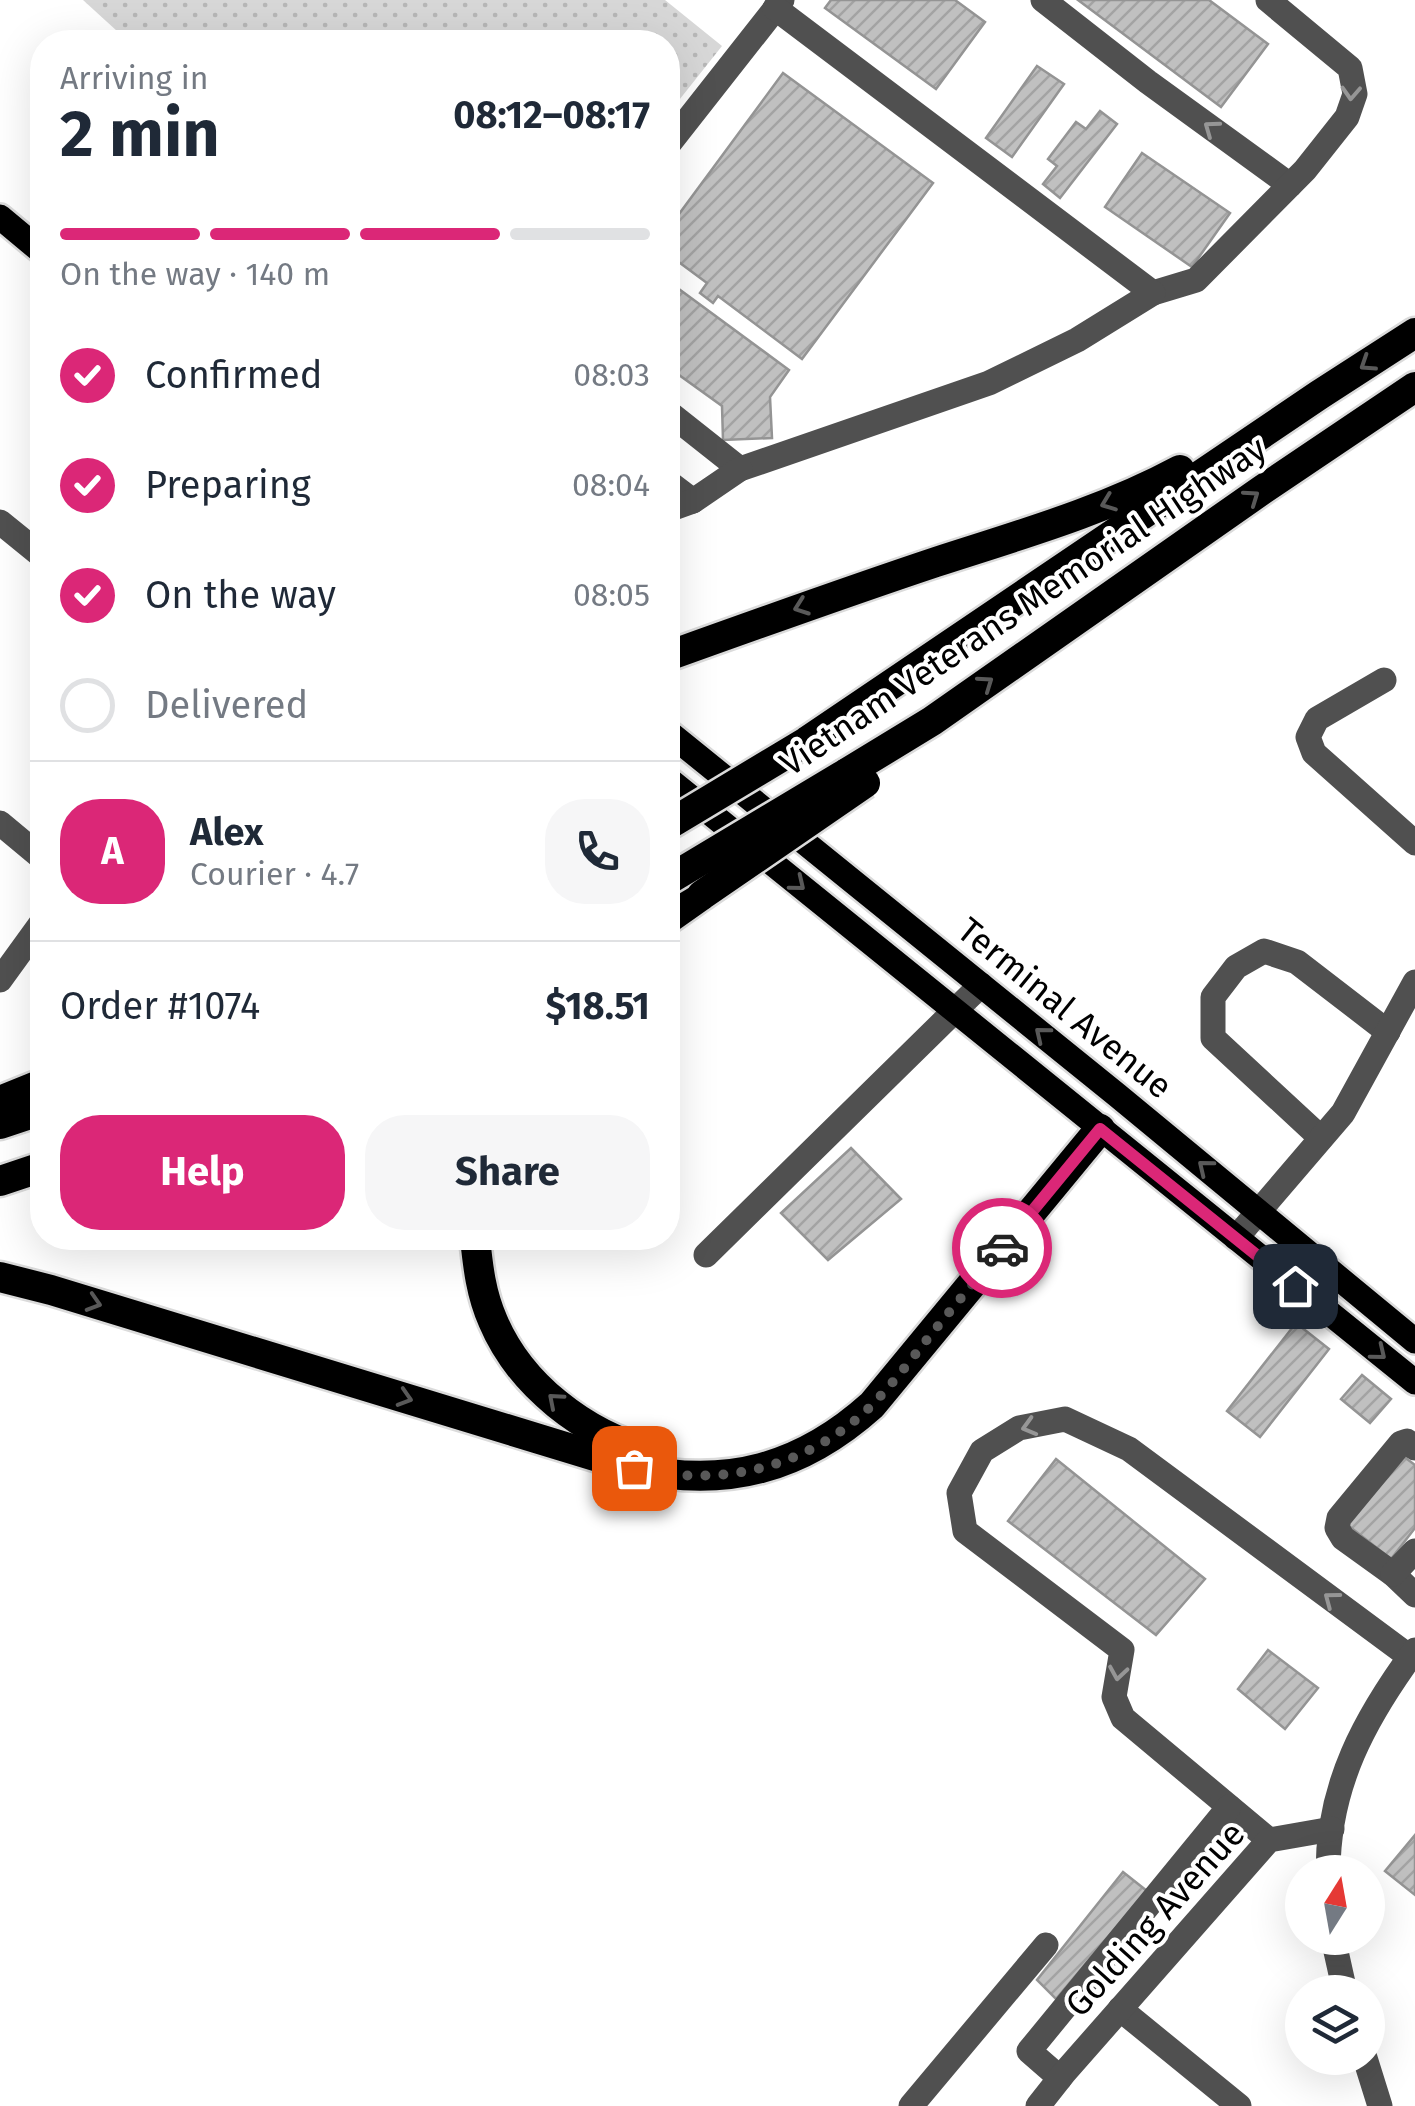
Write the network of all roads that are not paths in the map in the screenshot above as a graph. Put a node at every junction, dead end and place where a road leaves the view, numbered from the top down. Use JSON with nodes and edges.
{"nodes":[{"id":1,"x":1044,"y":0,"type":"edge"},
{"id":2,"x":1268,"y":0,"type":"edge"},
{"id":3,"x":778,"y":4,"type":"edge"},
{"id":4,"x":680,"y":129,"type":"edge"},
{"id":5,"x":1290,"y":185,"type":"junction"},
{"id":6,"x":0,"y":218,"type":"edge"},
{"id":7,"x":30,"y":242,"type":"edge"},
{"id":8,"x":1153,"y":293,"type":"junction"},
{"id":9,"x":1415,"y":333,"type":"edge"},
{"id":10,"x":1415,"y":386,"type":"edge"},
{"id":11,"x":1320,"y":395,"type":"junction"},
{"id":12,"x":680,"y":422,"type":"edge"},
{"id":13,"x":740,"y":470,"type":"junction"},
{"id":14,"x":680,"y":491,"type":"edge"},
{"id":15,"x":693,"y":501,"type":"junction"},
{"id":16,"x":680,"y":506,"type":"edge"},
{"id":17,"x":0,"y":522,"type":"edge"},
{"id":18,"x":30,"y":546,"type":"edge"},
{"id":19,"x":680,"y":652,"type":"edge"},
{"id":20,"x":1384,"y":680,"type":"dead end"},
{"id":21,"x":680,"y":742,"type":"edge"},
{"id":22,"x":855,"y":779,"type":"junction"},
{"id":23,"x":680,"y":789,"type":"edge"},
{"id":24,"x":680,"y":818,"type":"edge"},
{"id":25,"x":0,"y":824,"type":"edge"},
{"id":26,"x":1415,"y":843,"type":"edge"},
{"id":27,"x":30,"y":848,"type":"edge"},
{"id":28,"x":680,"y":874,"type":"edge"},
{"id":29,"x":680,"y":911,"type":"edge"},
{"id":30,"x":30,"y":939,"type":"edge"},
{"id":31,"x":0,"y":980,"type":"edge"},
{"id":32,"x":1415,"y":982,"type":"edge"},
{"id":33,"x":981,"y":985,"type":"junction"},
{"id":34,"x":955,"y":1011,"type":"junction"},
{"id":35,"x":1388,"y":1032,"type":"junction"},
{"id":36,"x":30,"y":1089,"type":"edge"},
{"id":37,"x":1117,"y":1095,"type":"junction"},
{"id":38,"x":0,"y":1101,"type":"edge"},
{"id":39,"x":30,"y":1114,"type":"edge"},
{"id":40,"x":1092,"y":1122,"type":"junction"},
{"id":41,"x":0,"y":1124,"type":"edge"},
{"id":42,"x":1321,"y":1138,"type":"junction"},
{"id":43,"x":30,"y":1171,"type":"edge"},
{"id":44,"x":0,"y":1181,"type":"edge"},
{"id":45,"x":1258,"y":1211,"type":"junction"},
{"id":46,"x":1236,"y":1238,"type":"junction"},
{"id":47,"x":476,"y":1250,"type":"edge"},
{"id":48,"x":706,"y":1255,"type":"dead end"},
{"id":49,"x":0,"y":1278,"type":"edge"},
{"id":50,"x":1415,"y":1341,"type":"edge"},
{"id":51,"x":1415,"y":1382,"type":"edge"},
{"id":52,"x":1415,"y":1448,"type":"edge"},
{"id":53,"x":1415,"y":1551,"type":"edge"},
{"id":54,"x":1393,"y":1574,"type":"junction"},
{"id":55,"x":1415,"y":1595,"type":"edge"},
{"id":56,"x":1412,"y":1654,"type":"edge"},
{"id":57,"x":1229,"y":1807,"type":"junction"},
{"id":58,"x":1332,"y":1829,"type":"junction"},
{"id":59,"x":1268,"y":1840,"type":"junction"},
{"id":60,"x":1330,"y":1855,"type":"edge"},
{"id":61,"x":1046,"y":1944,"type":"dead end"},
{"id":62,"x":1120,"y":2009,"type":"junction"},
{"id":63,"x":1370,"y":2075,"type":"edge"},
{"id":64,"x":1060,"y":2078,"type":"junction"},
{"id":65,"x":911,"y":2106,"type":"edge"},
{"id":66,"x":1038,"y":2106,"type":"edge"},
{"id":67,"x":1239,"y":2106,"type":"edge"},
{"id":68,"x":1380,"y":2106,"type":"edge"}],
"edges":[{"from":5,"to":1,"type":"street","one_way":true},
{"from":2,"to":5,"type":"street","one_way":true},
{"from":3,"to":4,"type":"street"},
{"from":3,"to":8,"type":"street"},
{"from":5,"to":8,"type":"street"},
{"from":6,"to":7,"type":"main road"},
{"from":8,"to":13,"type":"street"},
{"from":9,"to":11,"type":"highway","name":"Vietnam Veterans Memorial Highway","one_way":true},
{"from":22,"to":10,"type":"highway","name":"Vietnam Veterans Memorial Highway","one_way":true},
{"from":11,"to":19,"type":"highway","one_way":true},
{"from":11,"to":24,"type":"highway","name":"Vietnam Veterans Memorial Highway","bridge":true},
{"from":12,"to":13,"type":"street"},
{"from":13,"to":15,"type":"street"},
{"from":14,"to":15,"type":"street"},
{"from":15,"to":16,"type":"street"},
{"from":17,"to":18,"type":"street"},
{"from":20,"to":26,"type":"street"},
{"from":21,"to":33,"type":"main road","name":"Terminal Avenue"},
{"from":22,"to":28,"type":"highway","name":"Vietnam Veterans Memorial Highway","bridge":true},
{"from":22,"to":29,"type":"highway","bridge":true},
{"from":23,"to":34,"type":"main road","name":"Terminal Avenue","one_way":true},
{"from":25,"to":27,"type":"street"},
{"from":30,"to":31,"type":"street"},
{"from":32,"to":35,"type":"street"},
{"from":33,"to":34,"type":"street"},
{"from":37,"to":33,"type":"main road","name":"Terminal Avenue","one_way":true},
{"from":34,"to":40,"type":"main road","name":"Terminal Avenue"},
{"from":34,"to":48,"type":"street"},
{"from":35,"to":42,"type":"street"},
{"from":35,"to":42,"type":"street"},
{"from":36,"to":38,"type":"highway"},
{"from":37,"to":40,"type":"main road"},
{"from":45,"to":37,"type":"main road","name":"Terminal Avenue","one_way":true},
{"from":39,"to":41,"type":"highway"},
{"from":40,"to":46,"type":"main road","name":"Terminal Avenue"},
{"from":40,"to":47,"type":"highway","one_way":true},
{"from":49,"to":40,"type":"highway","one_way":true},
{"from":42,"to":45,"type":"street"},
{"from":43,"to":44,"type":"highway"},
{"from":45,"to":46,"type":"street"},
{"from":45,"to":50,"type":"main road","name":"Terminal Avenue"},
{"from":46,"to":51,"type":"main road","name":"Terminal Avenue","one_way":true},
{"from":52,"to":54,"type":"street"},
{"from":53,"to":54,"type":"street"},
{"from":54,"to":55,"type":"street"},
{"from":56,"to":57,"type":"street","one_way":true},
{"from":56,"to":58,"type":"street"},
{"from":57,"to":59,"type":"street"},
{"from":57,"to":64,"type":"street"},
{"from":58,"to":59,"type":"street","name":"Golding Avenue"},
{"from":58,"to":60,"type":"street"},
{"from":59,"to":62,"type":"street","name":"Golding Avenue"},
{"from":61,"to":65,"type":"street"},
{"from":62,"to":64,"type":"street","name":"Golding Avenue"},
{"from":62,"to":67,"type":"street"},
{"from":63,"to":68,"type":"street"},
{"from":64,"to":66,"type":"street","name":"Golding Avenue"}]}
